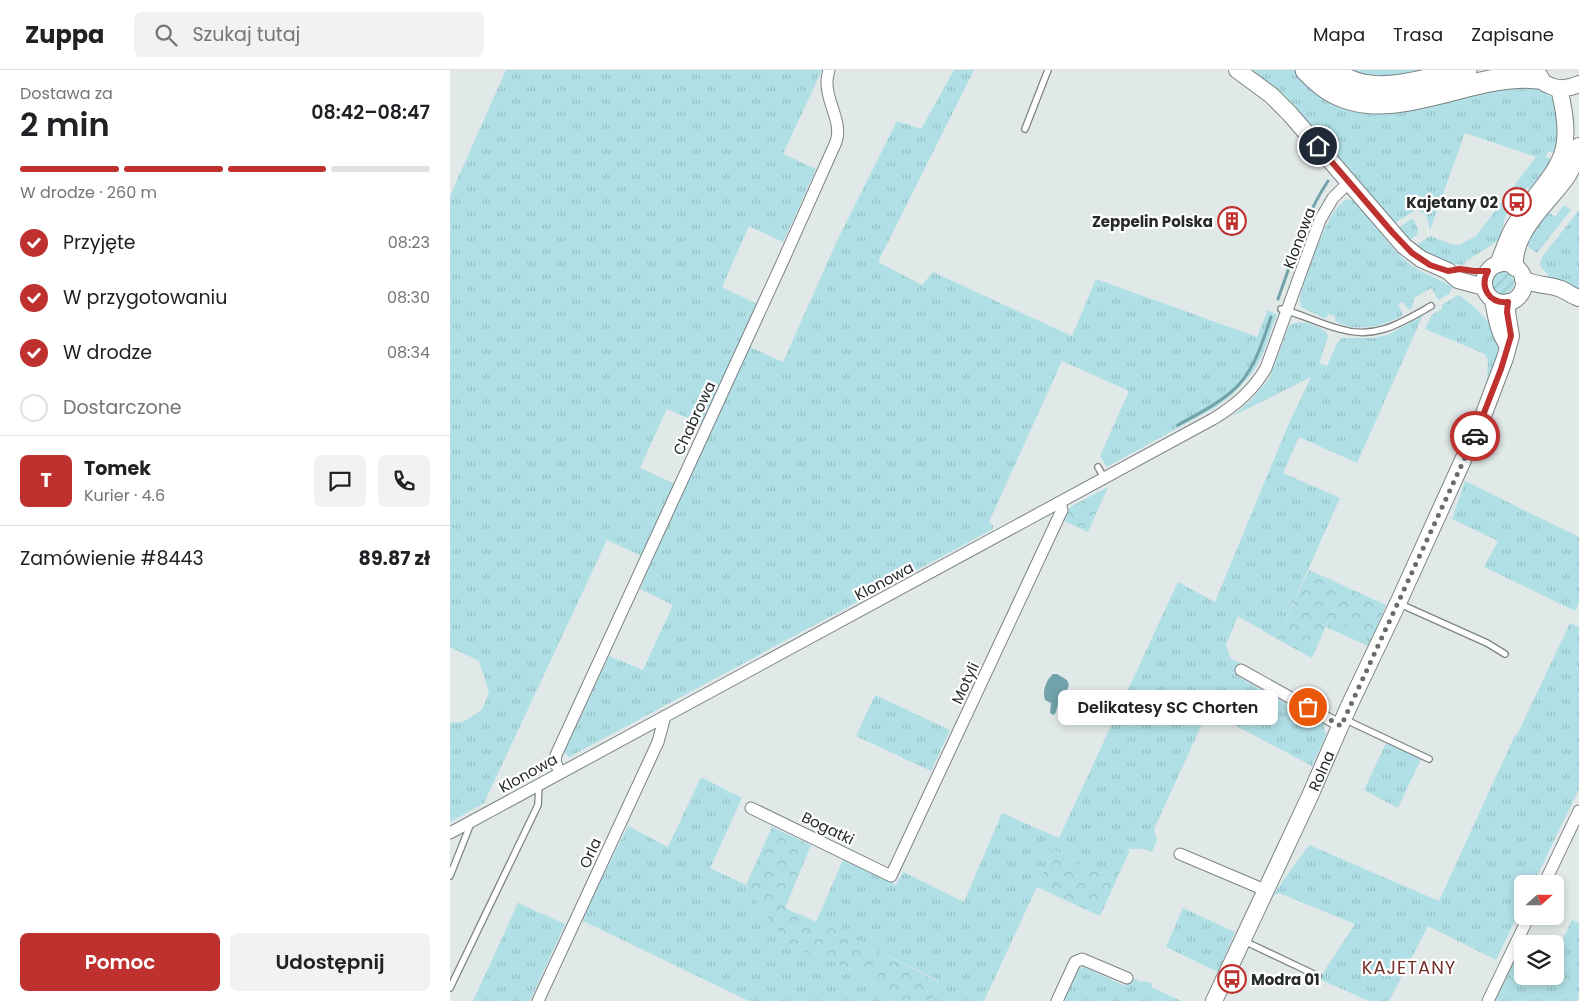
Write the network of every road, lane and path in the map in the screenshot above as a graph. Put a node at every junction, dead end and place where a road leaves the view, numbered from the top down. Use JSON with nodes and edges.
{"nodes":[{"id":1,"x":829,"y":70,"type":"edge"},
{"id":2,"x":1048,"y":70,"type":"edge"},
{"id":3,"x":1237,"y":70,"type":"edge"},
{"id":4,"x":1306,"y":70,"type":"edge"},
{"id":5,"x":1332,"y":70,"type":"edge"},
{"id":6,"x":1466,"y":70,"type":"edge"},
{"id":7,"x":1536,"y":74,"type":"edge"},
{"id":8,"x":1579,"y":84,"type":"edge"},
{"id":9,"x":1559,"y":89,"type":"junction"},
{"id":10,"x":1025,"y":128,"type":"dead end"},
{"id":11,"x":1579,"y":146,"type":"edge"},
{"id":12,"x":1349,"y":182,"type":"junction"},
{"id":13,"x":1504,"y":283,"type":"junction"},
{"id":14,"x":1576,"y":297,"type":"edge"},
{"id":15,"x":1431,"y":306,"type":"dead end"},
{"id":16,"x":1284,"y":310,"type":"junction"},
{"id":17,"x":1098,"y":467,"type":"dead end"},
{"id":18,"x":1104,"y":478,"type":"junction"},
{"id":19,"x":1060,"y":503,"type":"junction"},
{"id":20,"x":1398,"y":603,"type":"junction"},
{"id":21,"x":1505,"y":654,"type":"dead end"},
{"id":22,"x":1241,"y":670,"type":"dead end"},
{"id":23,"x":665,"y":716,"type":"junction"},
{"id":24,"x":1342,"y":722,"type":"junction"},
{"id":25,"x":1429,"y":759,"type":"dead end"},
{"id":26,"x":560,"y":773,"type":"junction"},
{"id":27,"x":540,"y":784,"type":"junction"},
{"id":28,"x":751,"y":808,"type":"dead end"},
{"id":29,"x":1579,"y":811,"type":"edge"},
{"id":30,"x":472,"y":821,"type":"junction"},
{"id":31,"x":450,"y":833,"type":"edge"},
{"id":32,"x":1180,"y":854,"type":"dead end"},
{"id":33,"x":1548,"y":875,"type":"edge"},
{"id":34,"x":450,"y":876,"type":"edge"},
{"id":35,"x":891,"y":876,"type":"joint"},
{"id":36,"x":1265,"y":890,"type":"junction"},
{"id":37,"x":1525,"y":925,"type":"edge"},
{"id":38,"x":1242,"y":940,"type":"junction"},
{"id":39,"x":1318,"y":976,"type":"dead end"},
{"id":40,"x":1127,"y":978,"type":"dead end"},
{"id":41,"x":450,"y":988,"type":"edge"},
{"id":42,"x":538,"y":1001,"type":"edge"},
{"id":43,"x":1057,"y":1001,"type":"edge"},
{"id":44,"x":1214,"y":1001,"type":"edge"},
{"id":45,"x":1488,"y":1001,"type":"edge"}],
"edges":[{"from":1,"to":26,"type":"street","name":"Chabrowa"},
{"from":2,"to":10,"type":"lane"},
{"from":3,"to":12,"type":"street"},
{"from":4,"to":7,"type":"highway"},
{"from":5,"to":6,"type":"highway"},
{"from":7,"to":9,"type":"street"},
{"from":8,"to":9,"type":"street"},
{"from":9,"to":13,"type":"street"},
{"from":11,"to":13,"type":"street","name":"Rolna"},
{"from":12,"to":13,"type":"street"},
{"from":12,"to":16,"type":"street","name":"Klonowa"},
{"from":13,"to":14,"type":"street"},
{"from":13,"to":20,"type":"street","name":"Rolna"},
{"from":15,"to":16,"type":"lane"},
{"from":16,"to":18,"type":"street","name":"Klonowa"},
{"from":17,"to":18,"type":"lane"},
{"from":18,"to":19,"type":"street","name":"Klonowa"},
{"from":19,"to":23,"type":"street","name":"Klonowa"},
{"from":19,"to":35,"type":"street","name":"Motyli"},
{"from":20,"to":21,"type":"lane"},
{"from":20,"to":24,"type":"street","name":"Rolna"},
{"from":22,"to":24,"type":"street"},
{"from":23,"to":26,"type":"street","name":"Klonowa"},
{"from":23,"to":42,"type":"street","name":"Orla"},
{"from":24,"to":25,"type":"lane"},
{"from":24,"to":36,"type":"street","name":"Rolna"},
{"from":26,"to":27,"type":"street","name":"Klonowa"},
{"from":27,"to":30,"type":"street","name":"Klonowa"},
{"from":27,"to":41,"type":"lane"},
{"from":28,"to":35,"type":"street","name":"Bogatki"},
{"from":29,"to":33,"type":"street"},
{"from":30,"to":31,"type":"street","name":"Klonowa"},
{"from":30,"to":34,"type":"lane"},
{"from":32,"to":36,"type":"street"},
{"from":36,"to":38,"type":"street","name":"Rolna"},
{"from":37,"to":45,"type":"street"},
{"from":38,"to":39,"type":"lane"},
{"from":38,"to":44,"type":"street","name":"Rolna"},
{"from":40,"to":43,"type":"street"}]}
